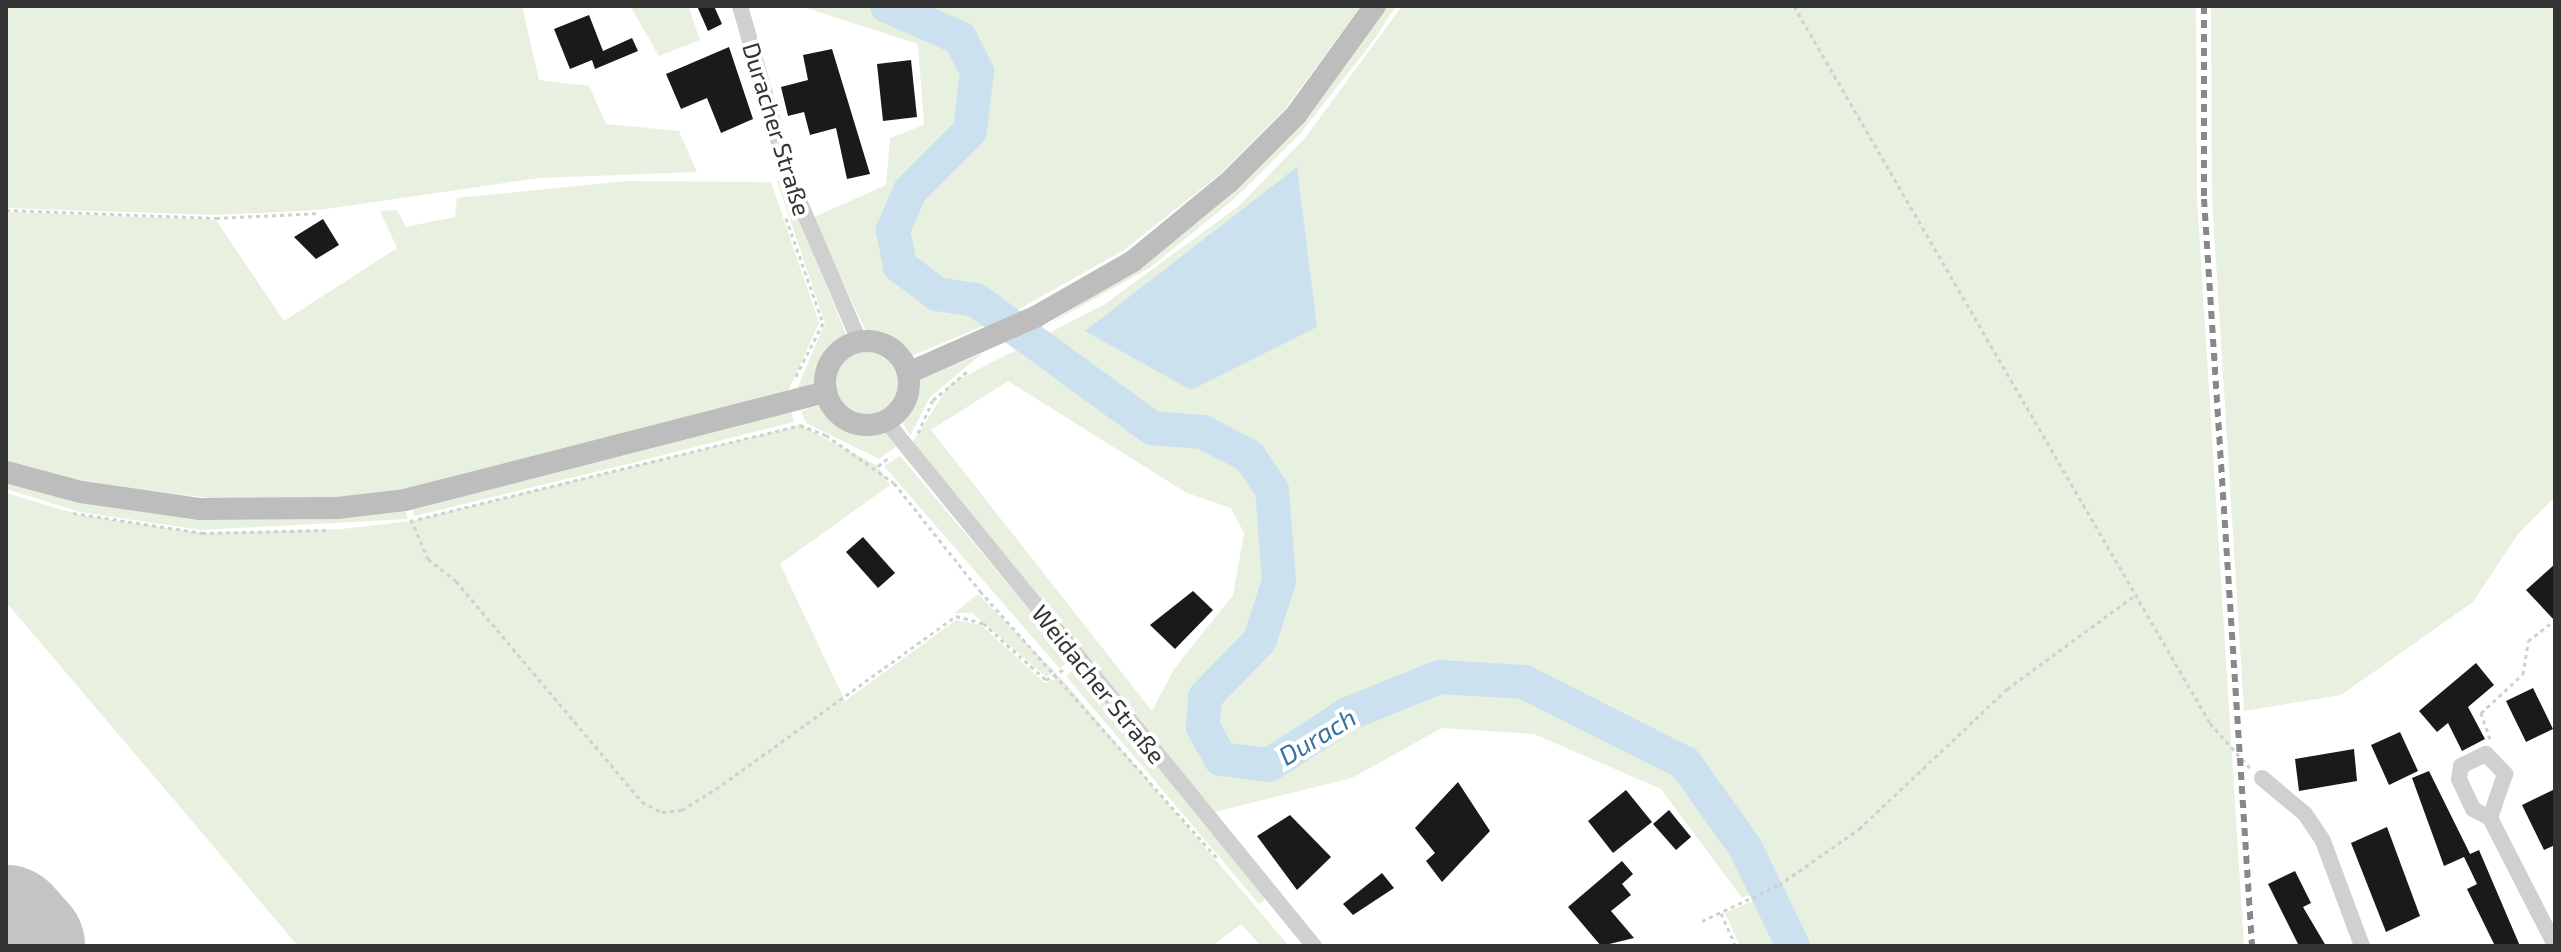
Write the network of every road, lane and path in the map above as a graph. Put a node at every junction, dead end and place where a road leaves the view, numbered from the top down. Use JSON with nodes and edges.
{"nodes":[{"id":1,"x":740,"y":6,"type":"edge"},
{"id":2,"x":1375,"y":6,"type":"edge"},
{"id":3,"x":1794,"y":6,"type":"edge"},
{"id":4,"x":782,"y":204,"type":"dead end"},
{"id":5,"x":6,"y":210,"type":"edge"},
{"id":6,"x":320,"y":213,"type":"dead end"},
{"id":7,"x":859,"y":341,"type":"junction"},
{"id":8,"x":980,"y":354,"type":"junction"},
{"id":9,"x":908,"y":373,"type":"junction"},
{"id":10,"x":826,"y":392,"type":"junction"},
{"id":11,"x":795,"y":403,"type":"junction"},
{"id":12,"x":885,"y":420,"type":"junction"},
{"id":13,"x":903,"y":447,"type":"junction"},
{"id":14,"x":878,"y":466,"type":"junction"},
{"id":15,"x":6,"y":472,"type":"edge"},
{"id":16,"x":411,"y":521,"type":"dead end"},
{"id":17,"x":2138,"y":593,"type":"junction"},
{"id":18,"x":2555,"y":620,"type":"edge"},
{"id":19,"x":1078,"y":659,"type":"junction"},
{"id":20,"x":1060,"y":673,"type":"junction"},
{"id":21,"x":2497,"y":757,"type":"junction"},
{"id":22,"x":2262,"y":778,"type":"joint"},
{"id":23,"x":2490,"y":818,"type":"junction"},
{"id":24,"x":1219,"y":860,"type":"dead end"},
{"id":25,"x":1721,"y":913,"type":"junction"},
{"id":26,"x":1702,"y":921,"type":"dead end"},
{"id":27,"x":2555,"y":945,"type":"edge"},
{"id":28,"x":1314,"y":946,"type":"edge"},
{"id":29,"x":1736,"y":946,"type":"edge"},
{"id":30,"x":2362,"y":946,"type":"edge"}],
"edges":[{"from":1,"to":7,"type":"street","name":"Duracher Straße"},
{"from":2,"to":8,"type":"street"},
{"from":3,"to":17,"type":"path"},
{"from":4,"to":11,"type":"path"},
{"from":5,"to":6,"type":"path"},
{"from":7,"to":9,"type":"street"},
{"from":7,"to":10,"type":"street"},
{"from":8,"to":9,"type":"street"},
{"from":8,"to":13,"type":"path"},
{"from":9,"to":12,"type":"street"},
{"from":10,"to":11,"type":"street"},
{"from":10,"to":12,"type":"street"},
{"from":11,"to":14,"type":"path"},
{"from":11,"to":15,"type":"street"},
{"from":12,"to":13,"type":"street","name":"Weidacher Straße"},
{"from":13,"to":14,"type":"path"},
{"from":13,"to":19,"type":"street","name":"Weidacher Straße"},
{"from":14,"to":20,"type":"path"},
{"from":16,"to":20,"type":"path"},
{"from":17,"to":22,"type":"path"},
{"from":17,"to":25,"type":"path"},
{"from":18,"to":21,"type":"path"},
{"from":19,"to":20,"type":"path"},
{"from":19,"to":28,"type":"street","name":"Weidacher Straße"},
{"from":20,"to":24,"type":"path"},
{"from":21,"to":23,"type":"street"},
{"from":21,"to":23,"type":"street"},
{"from":22,"to":30,"type":"street"},
{"from":23,"to":27,"type":"street"},
{"from":25,"to":26,"type":"path"},
{"from":25,"to":29,"type":"path"}]}
